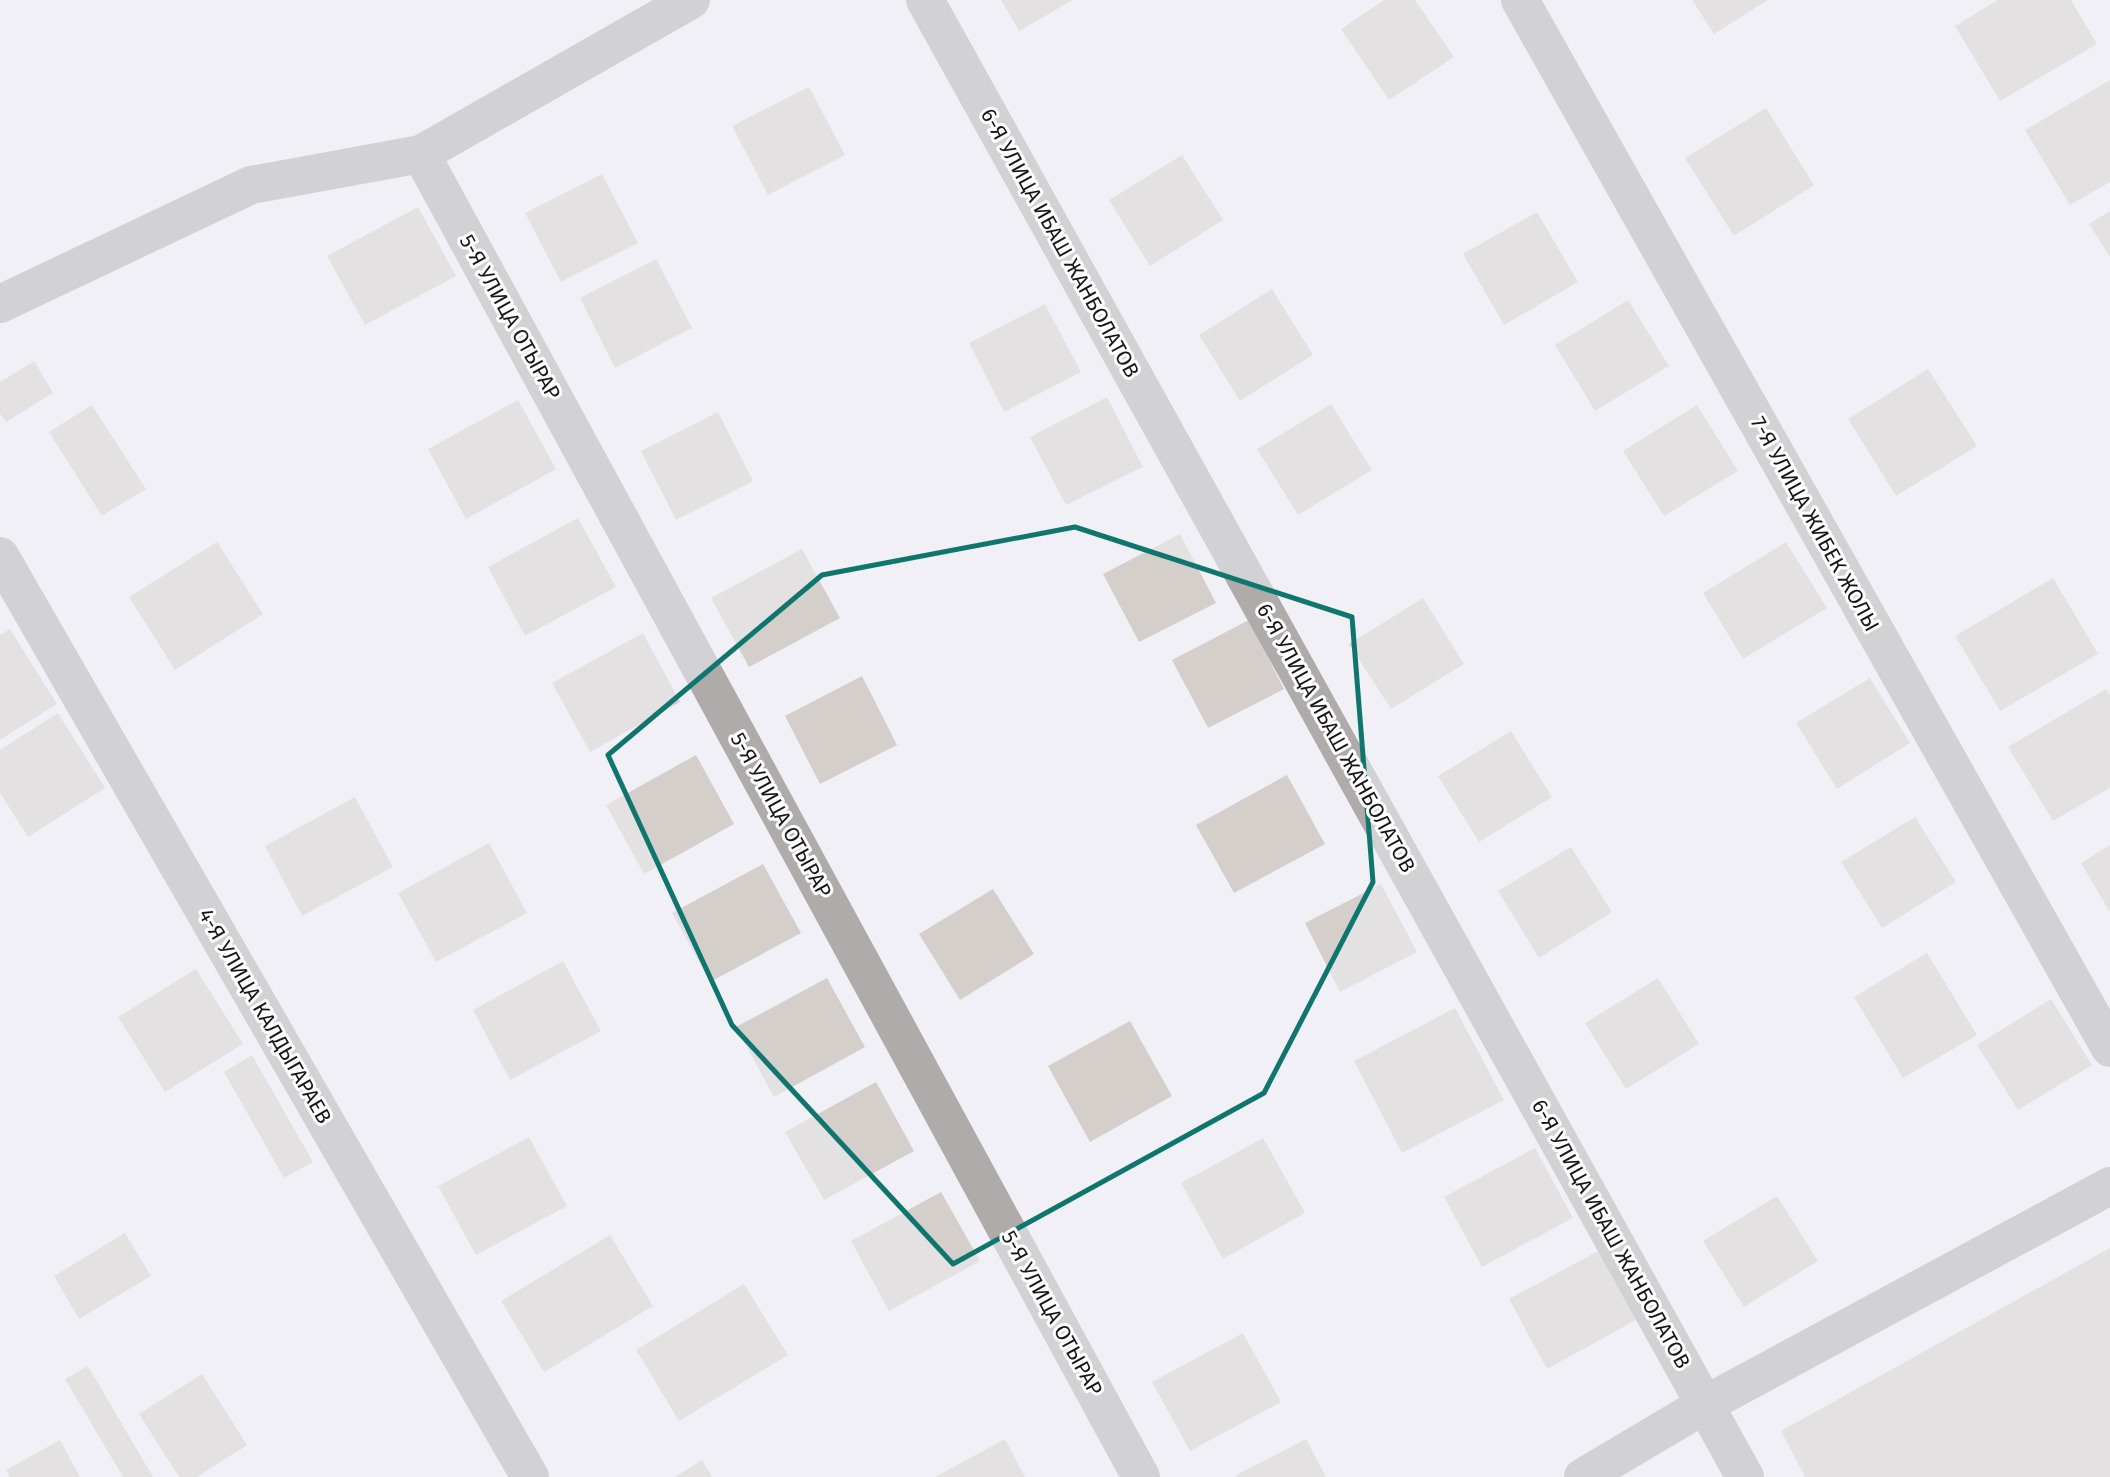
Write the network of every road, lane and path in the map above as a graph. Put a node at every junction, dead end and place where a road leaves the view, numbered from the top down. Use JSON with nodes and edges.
{"nodes":[{"id":1,"x":691,"y":0,"type":"edge"},
{"id":2,"x":925,"y":0,"type":"edge"},
{"id":3,"x":1520,"y":0,"type":"edge"},
{"id":4,"x":421,"y":154,"type":"junction"},
{"id":5,"x":0,"y":304,"type":"edge"},
{"id":6,"x":0,"y":556,"type":"edge"},
{"id":7,"x":2110,"y":1048,"type":"edge"},
{"id":8,"x":2110,"y":1186,"type":"edge"},
{"id":9,"x":1706,"y":1404,"type":"junction"},
{"id":10,"x":530,"y":1477,"type":"edge"},
{"id":11,"x":1141,"y":1477,"type":"edge"},
{"id":12,"x":1583,"y":1477,"type":"edge"},
{"id":13,"x":1745,"y":1477,"type":"edge"}],
"edges":[{"from":1,"to":4,"type":"street"},
{"from":2,"to":9,"type":"street","name":"6-Я УЛИЦА ИБАШ ЖАНБОЛАТОВ"},
{"from":3,"to":7,"type":"street","name":"7-Я УЛИЦА ЖИБЕК ЖОЛЫ"},
{"from":4,"to":5,"type":"street"},
{"from":4,"to":11,"type":"street","name":"5-Я УЛИЦА ОТЫРАР"},
{"from":6,"to":10,"type":"street","name":"4-Я УЛИЦА КАЛДЫГАРАЕВ"},
{"from":8,"to":9,"type":"street"},
{"from":9,"to":12,"type":"street"},
{"from":9,"to":13,"type":"street","name":"6-Я УЛИЦА ИБАШ ЖАНБОЛАТОВ"}]}
